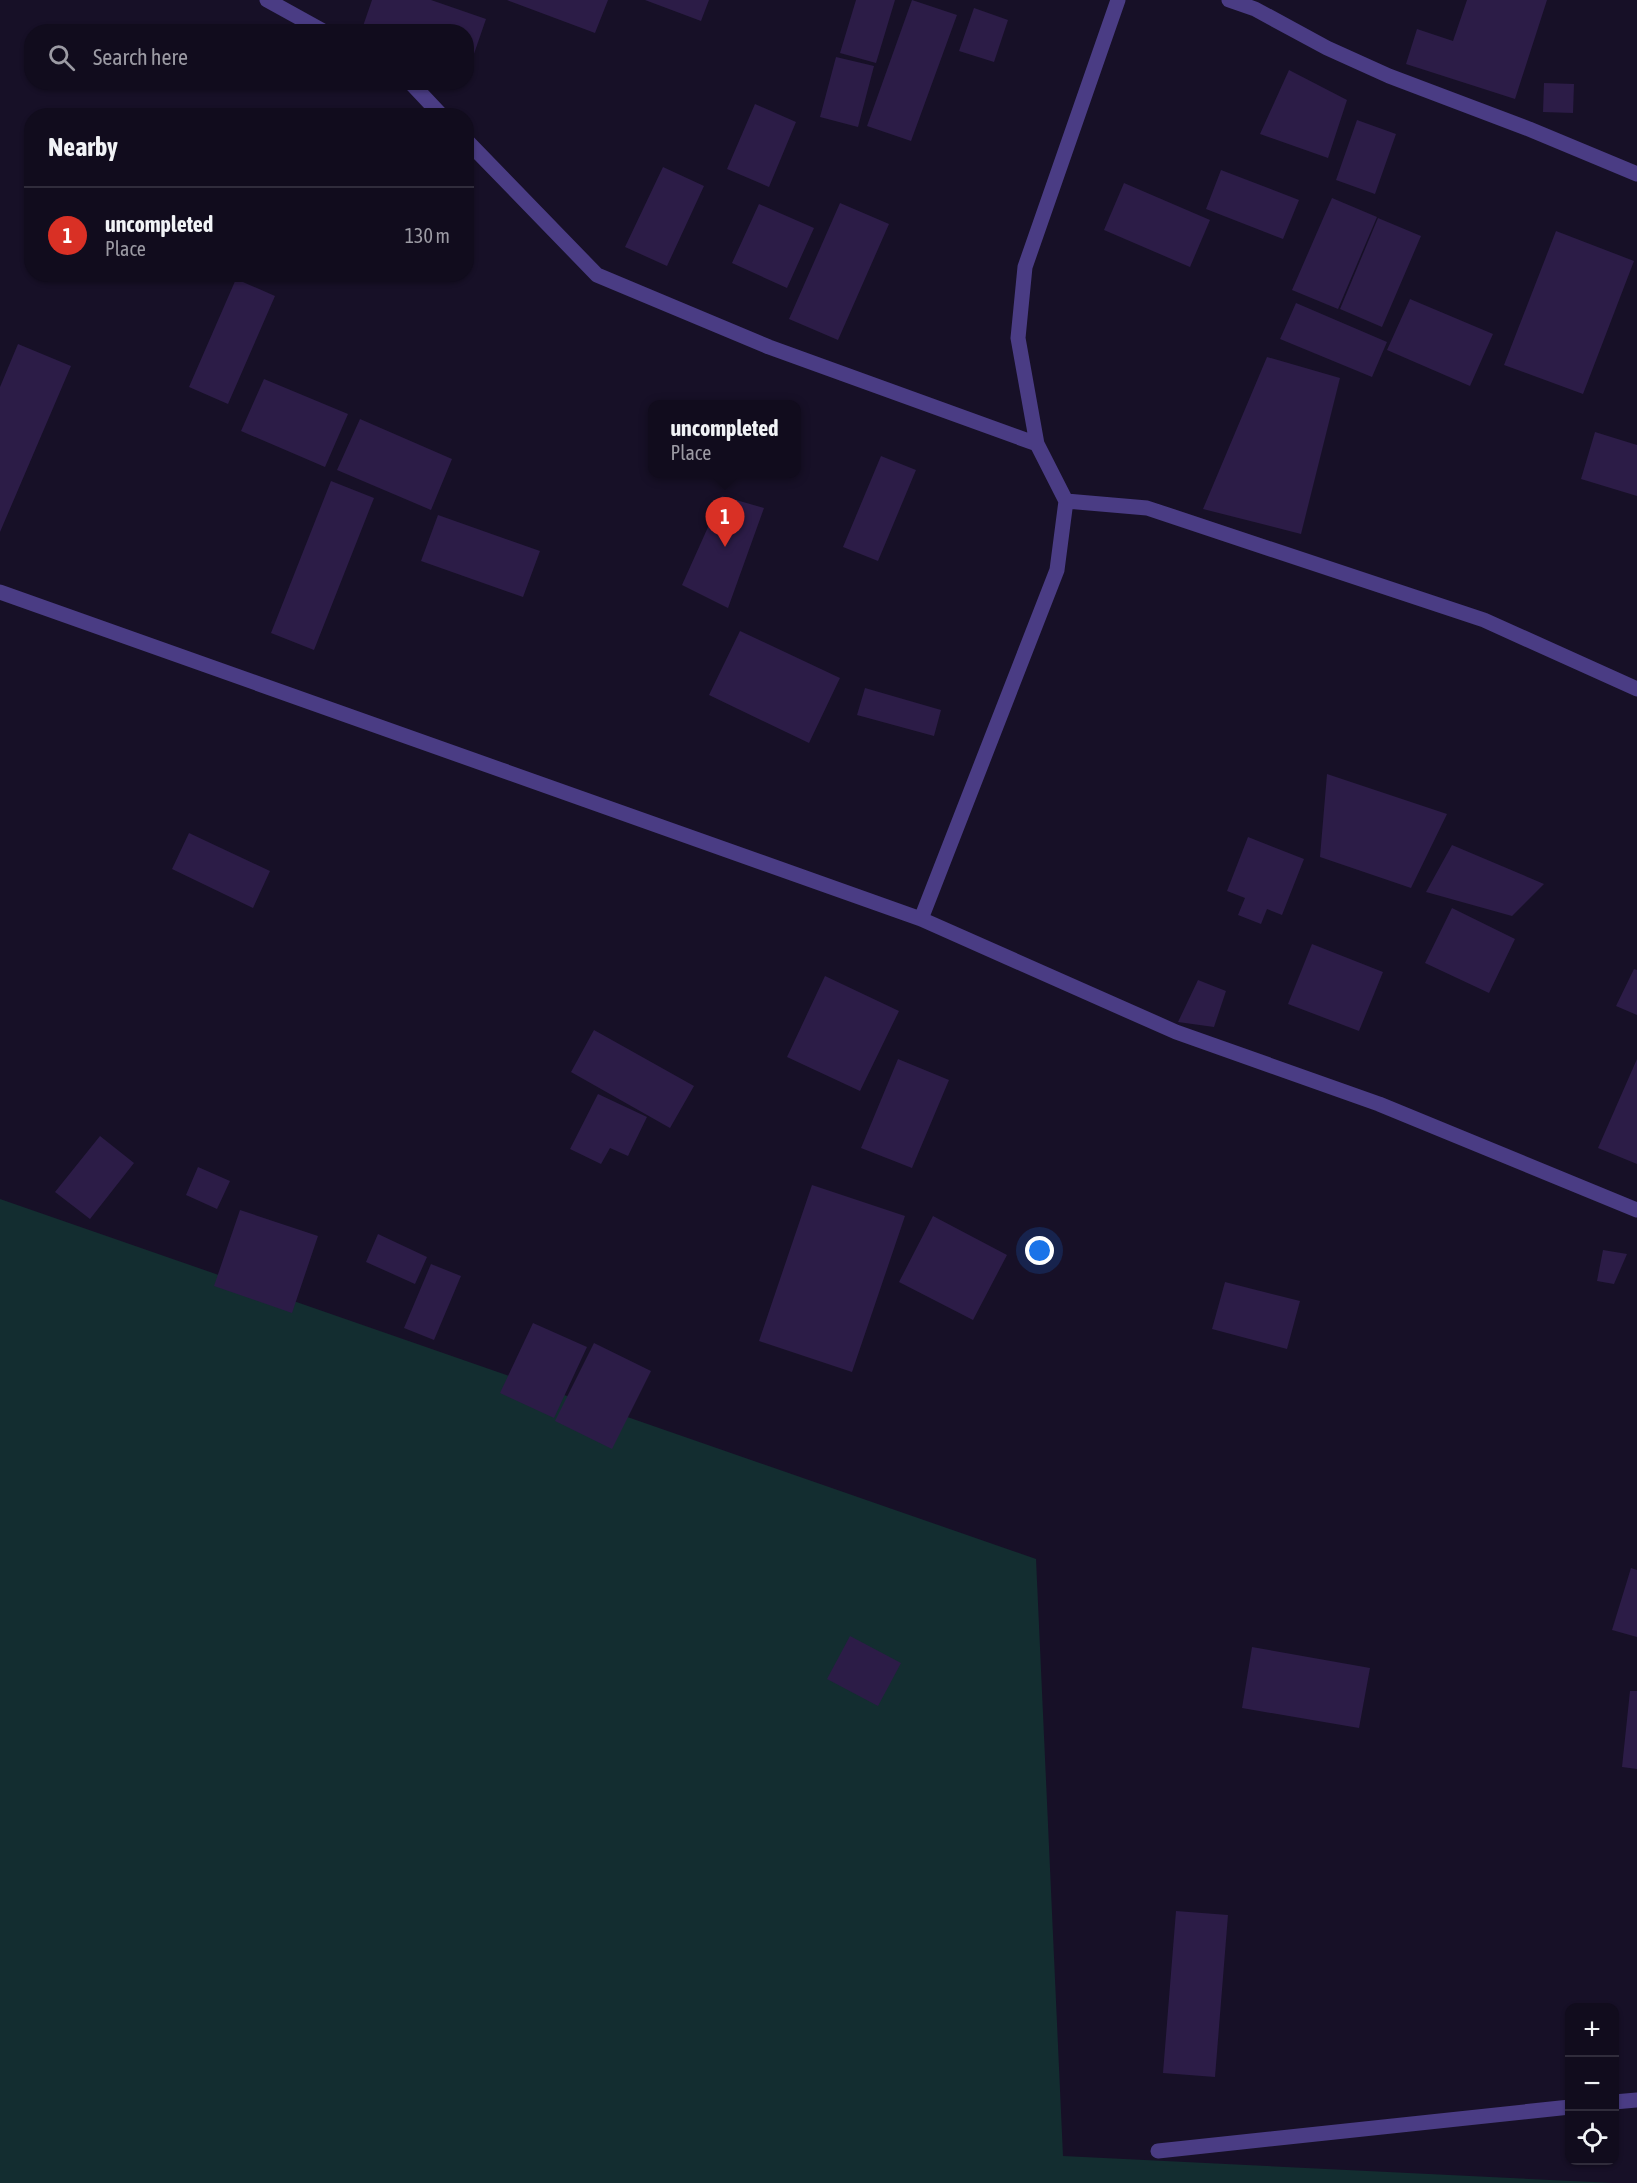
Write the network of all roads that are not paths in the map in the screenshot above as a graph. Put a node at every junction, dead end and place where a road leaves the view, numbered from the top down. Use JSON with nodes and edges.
{"nodes":[{"id":1,"x":267,"y":0,"type":"edge"},
{"id":2,"x":1118,"y":0,"type":"edge"},
{"id":3,"x":1229,"y":0,"type":"edge"},
{"id":4,"x":310,"y":24,"type":"edge"},
{"id":5,"x":418,"y":90,"type":"edge"},
{"id":6,"x":435,"y":108,"type":"edge"},
{"id":7,"x":474,"y":148,"type":"edge"},
{"id":8,"x":1637,"y":174,"type":"edge"},
{"id":9,"x":1038,"y":444,"type":"junction"},
{"id":10,"x":1066,"y":501,"type":"junction"},
{"id":11,"x":0,"y":592,"type":"edge"},
{"id":12,"x":1637,"y":689,"type":"edge"},
{"id":13,"x":921,"y":919,"type":"junction"},
{"id":14,"x":1637,"y":1210,"type":"edge"},
{"id":15,"x":1637,"y":2100,"type":"edge"},
{"id":16,"x":1619,"y":2102,"type":"edge"},
{"id":17,"x":1565,"y":2107,"type":"edge"},
{"id":18,"x":1158,"y":2151,"type":"dead end"}],
"edges":[{"from":1,"to":4,"type":"street"},
{"from":2,"to":9,"type":"street"},
{"from":3,"to":8,"type":"street"},
{"from":5,"to":6,"type":"street"},
{"from":7,"to":9,"type":"street"},
{"from":9,"to":10,"type":"street"},
{"from":10,"to":12,"type":"street"},
{"from":10,"to":13,"type":"street"},
{"from":11,"to":13,"type":"street"},
{"from":13,"to":14,"type":"street"},
{"from":15,"to":16,"type":"street"},
{"from":17,"to":18,"type":"street"}]}
